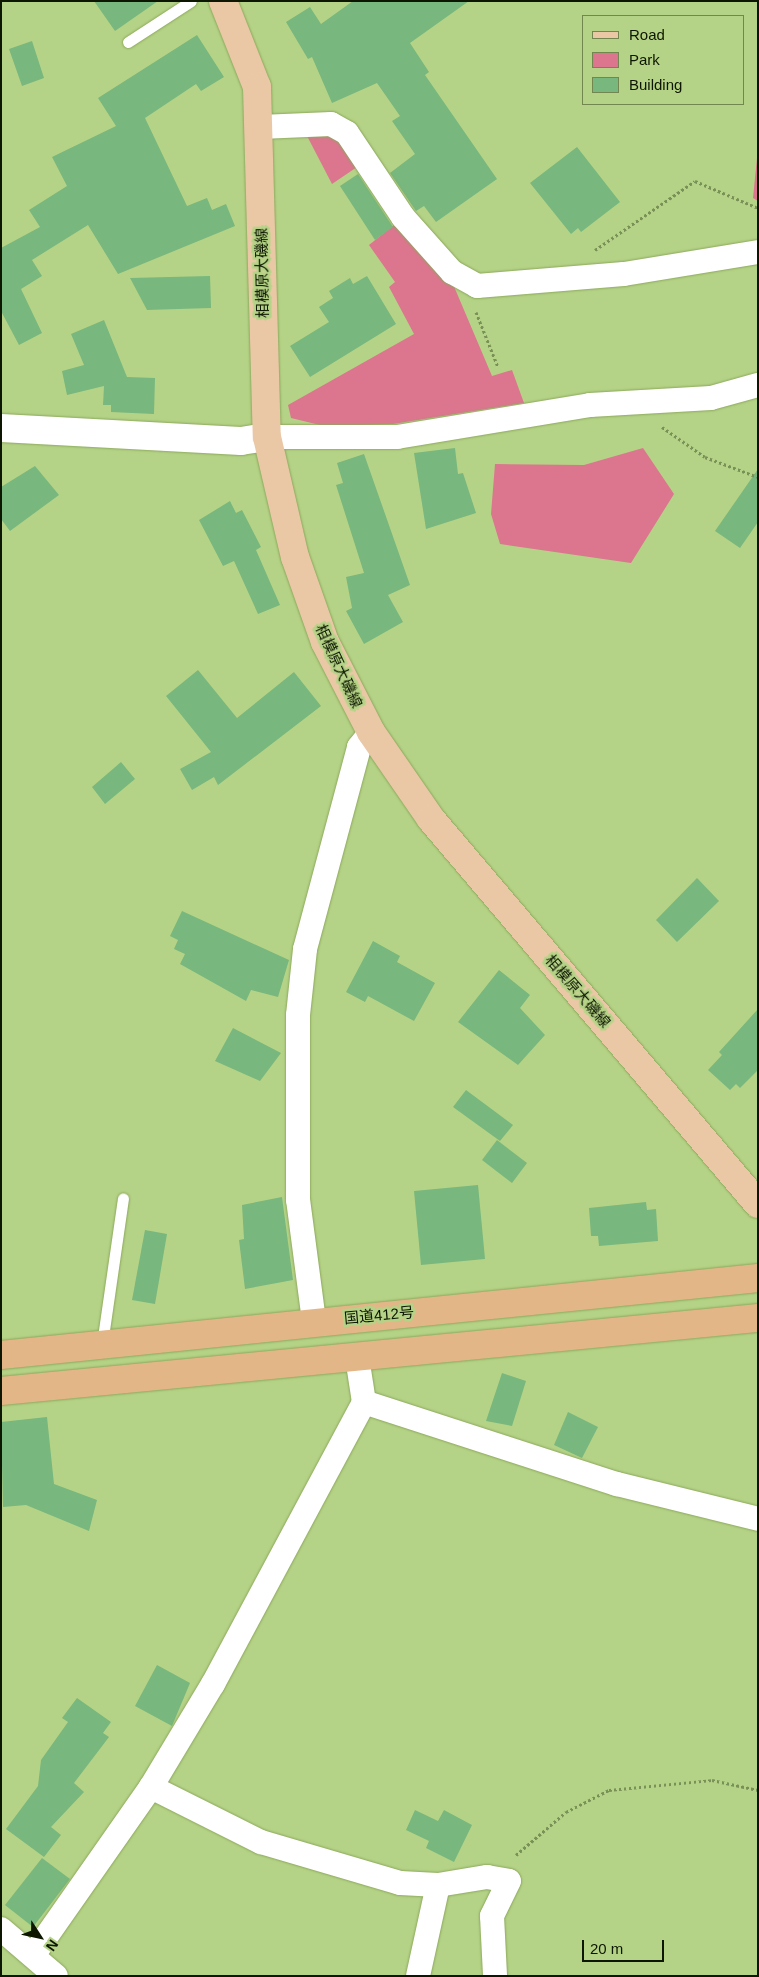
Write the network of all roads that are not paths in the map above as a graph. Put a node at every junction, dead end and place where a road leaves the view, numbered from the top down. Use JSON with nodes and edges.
{"nodes":[{"id":1,"x":191,"y":1,"type":"edge"},
{"id":2,"x":223,"y":1,"type":"edge"},
{"id":3,"x":128,"y":42,"type":"dead end"},
{"id":4,"x":260,"y":127,"type":"junction"},
{"id":5,"x":758,"y":252,"type":"edge"},
{"id":6,"x":758,"y":385,"type":"edge"},
{"id":7,"x":1,"y":428,"type":"edge"},
{"id":8,"x":268,"y":437,"type":"junction"},
{"id":9,"x":371,"y":732,"type":"junction"},
{"id":10,"x":123,"y":1199,"type":"dead end"},
{"id":11,"x":758,"y":1204,"type":"edge"},
{"id":12,"x":758,"y":1278,"type":"edge"},
{"id":13,"x":758,"y":1318,"type":"edge"},
{"id":14,"x":314,"y":1321,"type":"junction"},
{"id":15,"x":102,"y":1344,"type":"junction"},
{"id":16,"x":1,"y":1355,"type":"edge"},
{"id":17,"x":357,"y":1357,"type":"junction"},
{"id":18,"x":1,"y":1391,"type":"edge"},
{"id":19,"x":364,"y":1402,"type":"junction"},
{"id":20,"x":758,"y":1519,"type":"edge"},
{"id":21,"x":150,"y":1787,"type":"junction"},
{"id":22,"x":438,"y":1885,"type":"junction"},
{"id":23,"x":1,"y":1929,"type":"edge"},
{"id":24,"x":34,"y":1954,"type":"junction"},
{"id":25,"x":56,"y":1976,"type":"edge"},
{"id":26,"x":418,"y":1976,"type":"edge"},
{"id":27,"x":495,"y":1976,"type":"edge"}],
"edges":[{"from":1,"to":3,"type":"lane"},
{"from":2,"to":4,"type":"main road","name":"相模原大磯線"},
{"from":4,"to":5,"type":"street"},
{"from":4,"to":8,"type":"main road","name":"相模原大磯線"},
{"from":6,"to":8,"type":"street"},
{"from":7,"to":8,"type":"street"},
{"from":8,"to":9,"type":"main road","name":"相模原大磯線"},
{"from":9,"to":11,"type":"main road","name":"相模原大磯線"},
{"from":9,"to":14,"type":"street"},
{"from":10,"to":15,"type":"lane"},
{"from":12,"to":14,"type":"highway","name":"国道412号"},
{"from":13,"to":17,"type":"highway"},
{"from":14,"to":15,"type":"highway","name":"国道412号"},
{"from":15,"to":16,"type":"highway","name":"国道412号"},
{"from":17,"to":18,"type":"highway"},
{"from":17,"to":19,"type":"street"},
{"from":19,"to":20,"type":"street"},
{"from":19,"to":21,"type":"street"},
{"from":21,"to":22,"type":"street"},
{"from":21,"to":24,"type":"street"},
{"from":22,"to":26,"type":"street"},
{"from":22,"to":27,"type":"street"},
{"from":23,"to":24,"type":"street"},
{"from":24,"to":25,"type":"street"}]}
